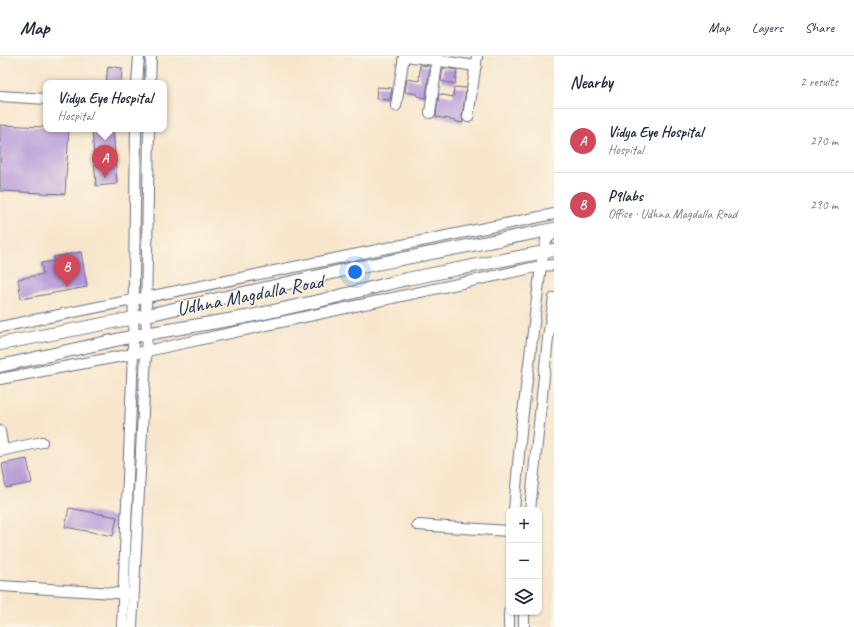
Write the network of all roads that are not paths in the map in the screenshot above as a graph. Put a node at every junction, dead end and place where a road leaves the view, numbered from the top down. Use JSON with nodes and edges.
{"nodes":[{"id":1,"x":139,"y":56,"type":"edge"},
{"id":2,"x":151,"y":56,"type":"edge"},
{"id":3,"x":405,"y":56,"type":"edge"},
{"id":4,"x":438,"y":58,"type":"edge"},
{"id":5,"x":476,"y":61,"type":"edge"},
{"id":6,"x":138,"y":80,"type":"edge"},
{"id":7,"x":150,"y":80,"type":"edge"},
{"id":8,"x":0,"y":96,"type":"edge"},
{"id":9,"x":43,"y":99,"type":"edge"},
{"id":10,"x":396,"y":106,"type":"dead end"},
{"id":11,"x":430,"y":113,"type":"dead end"},
{"id":12,"x":468,"y":117,"type":"dead end"},
{"id":13,"x":136,"y":132,"type":"edge"},
{"id":14,"x":149,"y":132,"type":"edge"},
{"id":15,"x":554,"y":214,"type":"edge"},
{"id":16,"x":554,"y":229,"type":"edge"},
{"id":17,"x":554,"y":233,"type":"edge"},
{"id":18,"x":549,"y":251,"type":"edge"},
{"id":19,"x":554,"y":265,"type":"edge"},
{"id":20,"x":541,"y":266,"type":"junction"},
{"id":21,"x":213,"y":283,"type":"junction"},
{"id":22,"x":147,"y":297,"type":"junction"},
{"id":23,"x":554,"y":298,"type":"edge"},
{"id":24,"x":135,"y":299,"type":"junction"},
{"id":25,"x":216,"y":300,"type":"junction"},
{"id":26,"x":140,"y":317,"type":"junction"},
{"id":27,"x":0,"y":327,"type":"edge"},
{"id":28,"x":147,"y":334,"type":"junction"},
{"id":29,"x":134,"y":336,"type":"junction"},
{"id":30,"x":551,"y":339,"type":"edge"},
{"id":31,"x":0,"y":344,"type":"edge"},
{"id":32,"x":146,"y":351,"type":"junction"},
{"id":33,"x":134,"y":354,"type":"junction"},
{"id":34,"x":0,"y":366,"type":"edge"},
{"id":35,"x":0,"y":380,"type":"edge"},
{"id":36,"x":0,"y":431,"type":"edge"},
{"id":37,"x":42,"y":442,"type":"dead end"},
{"id":38,"x":2,"y":450,"type":"edge"},
{"id":39,"x":514,"y":507,"type":"edge"},
{"id":40,"x":530,"y":507,"type":"edge"},
{"id":41,"x":417,"y":525,"type":"dead end"},
{"id":42,"x":506,"y":532,"type":"edge"},
{"id":43,"x":0,"y":586,"type":"edge"},
{"id":44,"x":129,"y":594,"type":"junction"},
{"id":45,"x":509,"y":615,"type":"edge"},
{"id":46,"x":524,"y":615,"type":"edge"},
{"id":47,"x":122,"y":627,"type":"edge"},
{"id":48,"x":132,"y":627,"type":"edge"},
{"id":49,"x":509,"y":627,"type":"edge"},
{"id":50,"x":524,"y":627,"type":"edge"}],
"edges":[{"from":1,"to":6,"type":"street"},
{"from":2,"to":7,"type":"street"},
{"from":3,"to":4,"type":"street"},
{"from":3,"to":10,"type":"street"},
{"from":4,"to":5,"type":"street"},
{"from":4,"to":11,"type":"street"},
{"from":5,"to":12,"type":"street"},
{"from":8,"to":9,"type":"street"},
{"from":13,"to":24,"type":"street"},
{"from":14,"to":22,"type":"street"},
{"from":15,"to":21,"type":"street"},
{"from":16,"to":25,"type":"main road","name":"Udhna Magdalla Road"},
{"from":17,"to":18,"type":"street"},
{"from":18,"to":20,"type":"street"},
{"from":18,"to":28,"type":"main road","name":"Udhna Magdalla Road"},
{"from":19,"to":20,"type":"street"},
{"from":20,"to":32,"type":"street"},
{"from":20,"to":39,"type":"street"},
{"from":21,"to":22,"type":"street"},
{"from":21,"to":25,"type":"street"},
{"from":22,"to":24,"type":"street"},
{"from":22,"to":26,"type":"street"},
{"from":23,"to":30,"type":"street"},
{"from":24,"to":26,"type":"street"},
{"from":24,"to":27,"type":"street"},
{"from":25,"to":26,"type":"main road","name":"Udhna Magdalla Road"},
{"from":26,"to":28,"type":"street"},
{"from":26,"to":29,"type":"street"},
{"from":26,"to":31,"type":"main road","name":"Udhna Magdalla Road"},
{"from":28,"to":29,"type":"main road","name":"Udhna Magdalla Road"},
{"from":28,"to":32,"type":"street"},
{"from":29,"to":33,"type":"street"},
{"from":29,"to":34,"type":"main road","name":"Udhna Magdalla Road"},
{"from":30,"to":40,"type":"street"},
{"from":32,"to":33,"type":"street"},
{"from":32,"to":44,"type":"street"},
{"from":33,"to":35,"type":"street"},
{"from":33,"to":44,"type":"street"},
{"from":36,"to":38,"type":"street"},
{"from":37,"to":38,"type":"street"},
{"from":41,"to":42,"type":"street"},
{"from":43,"to":44,"type":"street"},
{"from":44,"to":47,"type":"street"},
{"from":44,"to":48,"type":"street"},
{"from":45,"to":49,"type":"street"},
{"from":46,"to":50,"type":"street"}]}
